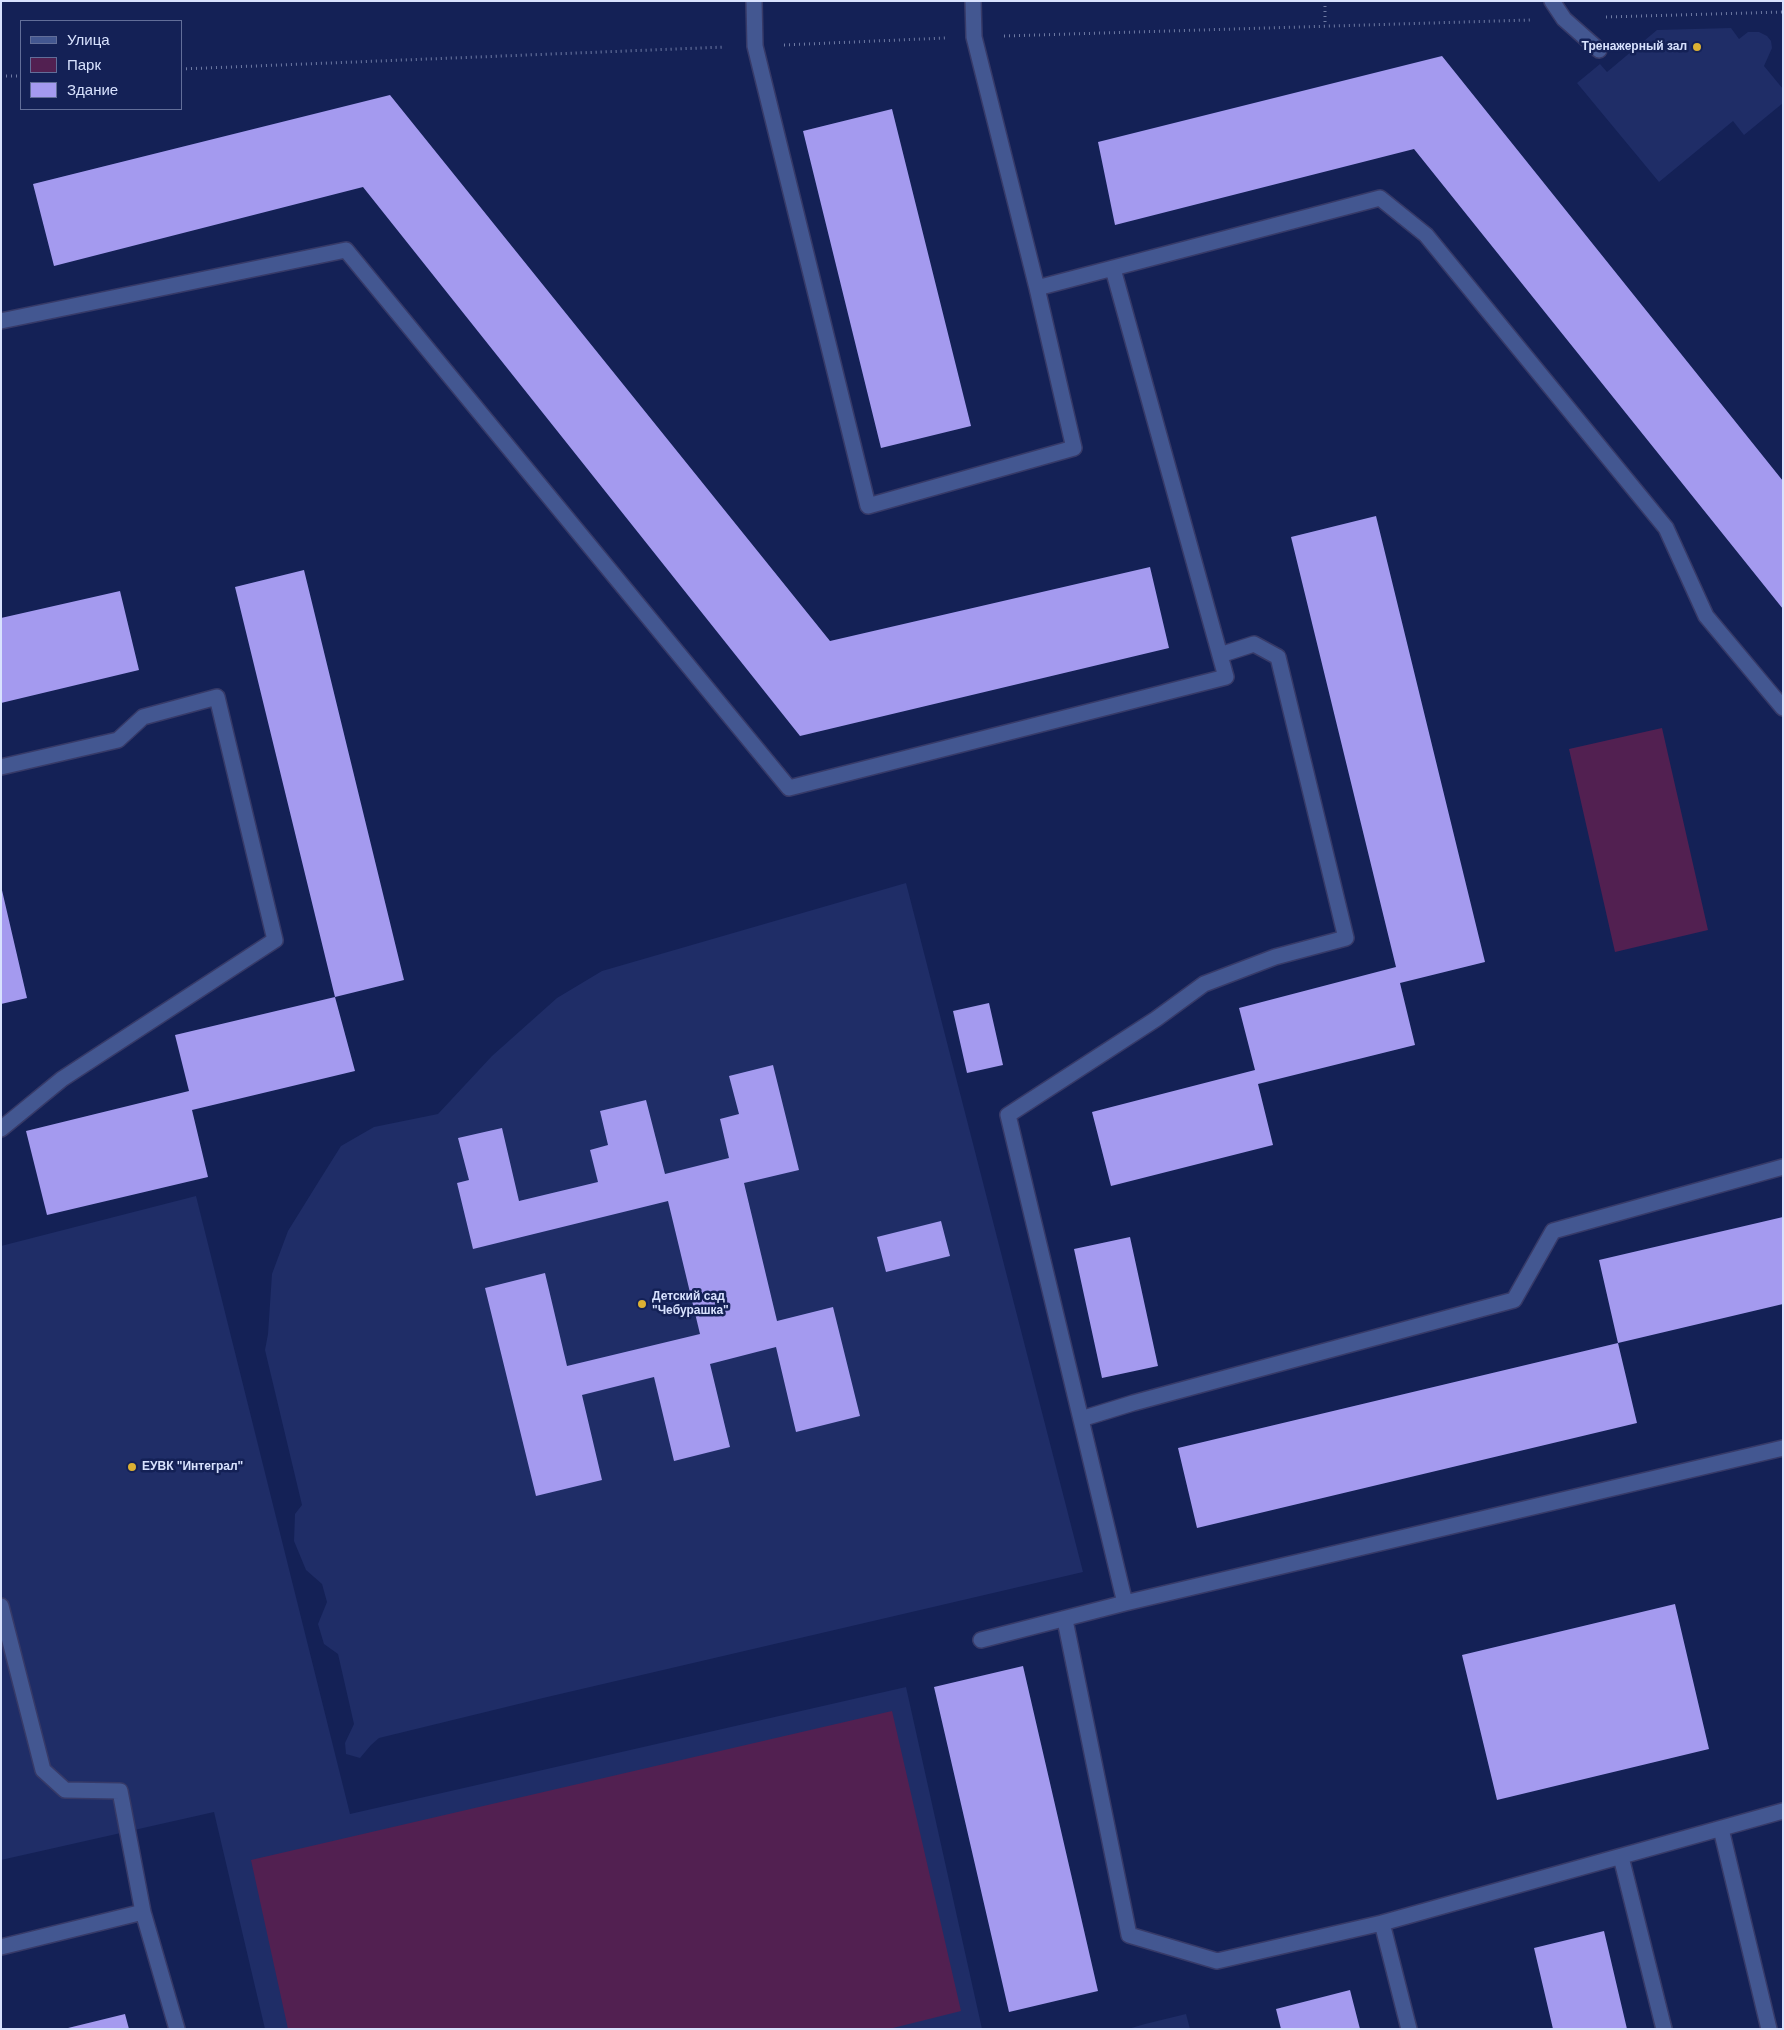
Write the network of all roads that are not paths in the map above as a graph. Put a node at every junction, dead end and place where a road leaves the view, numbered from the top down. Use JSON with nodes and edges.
{"nodes":[{"id":1,"x":754,"y":1,"type":"edge"},
{"id":2,"x":973,"y":1,"type":"edge"},
{"id":3,"x":1552,"y":1,"type":"edge"},
{"id":4,"x":1599,"y":50,"type":"dead end"},
{"id":5,"x":1113,"y":268,"type":"junction"},
{"id":6,"x":1037,"y":288,"type":"junction"},
{"id":7,"x":1,"y":322,"type":"edge"},
{"id":8,"x":1220,"y":655,"type":"junction"},
{"id":9,"x":1783,"y":708,"type":"edge"},
{"id":10,"x":1,"y":767,"type":"edge"},
{"id":11,"x":1,"y":1129,"type":"edge"},
{"id":12,"x":1783,"y":1167,"type":"edge"},
{"id":13,"x":1081,"y":1420,"type":"junction"},
{"id":14,"x":1783,"y":1448,"type":"edge"},
{"id":15,"x":1125,"y":1603,"type":"junction"},
{"id":16,"x":1,"y":1606,"type":"edge"},
{"id":17,"x":1065,"y":1620,"type":"junction"},
{"id":18,"x":981,"y":1640,"type":"dead end"},
{"id":19,"x":1783,"y":1811,"type":"edge"},
{"id":20,"x":1721,"y":1829,"type":"junction"},
{"id":21,"x":1621,"y":1857,"type":"junction"},
{"id":22,"x":143,"y":1912,"type":"junction"},
{"id":23,"x":1382,"y":1923,"type":"junction"},
{"id":24,"x":1,"y":1947,"type":"edge"},
{"id":25,"x":177,"y":2029,"type":"edge"},
{"id":26,"x":1409,"y":2029,"type":"edge"},
{"id":27,"x":1664,"y":2029,"type":"edge"},
{"id":28,"x":1769,"y":2029,"type":"edge"}],
"edges":[{"from":1,"to":6,"type":"lane"},
{"from":2,"to":6,"type":"lane"},
{"from":3,"to":4,"type":"lane"},
{"from":5,"to":6,"type":"lane"},
{"from":5,"to":8,"type":"lane"},
{"from":5,"to":9,"type":"lane"},
{"from":7,"to":8,"type":"lane"},
{"from":8,"to":13,"type":"lane"},
{"from":10,"to":11,"type":"lane"},
{"from":12,"to":13,"type":"lane"},
{"from":13,"to":15,"type":"lane"},
{"from":14,"to":15,"type":"lane"},
{"from":15,"to":17,"type":"lane"},
{"from":16,"to":22,"type":"lane"},
{"from":17,"to":18,"type":"lane"},
{"from":17,"to":23,"type":"lane"},
{"from":19,"to":20,"type":"lane"},
{"from":20,"to":21,"type":"lane"},
{"from":20,"to":28,"type":"lane"},
{"from":21,"to":23,"type":"lane"},
{"from":21,"to":27,"type":"lane"},
{"from":22,"to":24,"type":"lane"},
{"from":22,"to":25,"type":"lane"},
{"from":23,"to":26,"type":"lane"}]}
